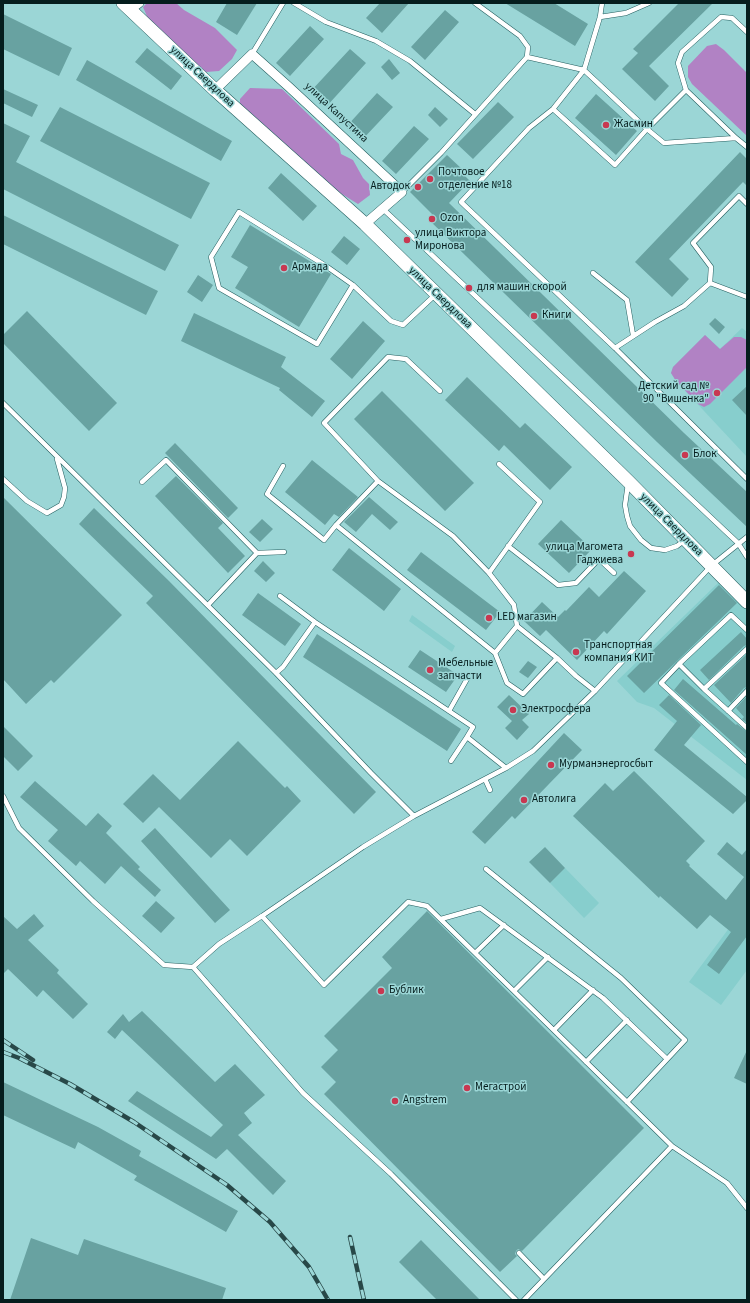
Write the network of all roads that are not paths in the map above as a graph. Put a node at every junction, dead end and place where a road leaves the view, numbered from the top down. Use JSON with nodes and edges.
{"nodes":[{"id":1,"x":283,"y":3,"type":"edge"},
{"id":2,"x":294,"y":3,"type":"edge"},
{"id":3,"x":475,"y":3,"type":"edge"},
{"id":4,"x":602,"y":3,"type":"edge"},
{"id":5,"x":649,"y":3,"type":"edge"},
{"id":6,"x":131,"y":5,"type":"edge"},
{"id":7,"x":600,"y":17,"type":"junction"},
{"id":8,"x":747,"y":32,"type":"edge"},
{"id":9,"x":252,"y":54,"type":"junction"},
{"id":10,"x":527,"y":57,"type":"junction"},
{"id":11,"x":584,"y":70,"type":"junction"},
{"id":12,"x":215,"y":90,"type":"junction"},
{"id":13,"x":686,"y":90,"type":"junction"},
{"id":14,"x":553,"y":109,"type":"junction"},
{"id":15,"x":475,"y":114,"type":"junction"},
{"id":16,"x":647,"y":129,"type":"junction"},
{"id":17,"x":736,"y":138,"type":"junction"},
{"id":18,"x":747,"y":148,"type":"edge"},
{"id":19,"x":402,"y":192,"type":"junction"},
{"id":20,"x":747,"y":204,"type":"edge"},
{"id":21,"x":382,"y":209,"type":"junction"},
{"id":22,"x":365,"y":224,"type":"junction"},
{"id":23,"x":593,"y":273,"type":"dead end"},
{"id":24,"x":710,"y":283,"type":"junction"},
{"id":25,"x":353,"y":285,"type":"junction"},
{"id":26,"x":436,"y":295,"type":"junction"},
{"id":27,"x":747,"y":297,"type":"edge"},
{"id":28,"x":633,"y":335,"type":"junction"},
{"id":29,"x":616,"y":348,"type":"junction"},
{"id":30,"x":440,"y":391,"type":"dead end"},
{"id":31,"x":3,"y":403,"type":"edge"},
{"id":32,"x":57,"y":457,"type":"junction"},
{"id":33,"x":499,"y":464,"type":"dead end"},
{"id":34,"x":283,"y":466,"type":"dead end"},
{"id":35,"x":3,"y":479,"type":"edge"},
{"id":36,"x":747,"y":479,"type":"edge"},
{"id":37,"x":378,"y":481,"type":"junction"},
{"id":38,"x":142,"y":482,"type":"dead end"},
{"id":39,"x":629,"y":482,"type":"junction"},
{"id":40,"x":336,"y":525,"type":"junction"},
{"id":41,"x":747,"y":537,"type":"edge"},
{"id":42,"x":686,"y":540,"type":"junction"},
{"id":43,"x":738,"y":543,"type":"junction"},
{"id":44,"x":508,"y":546,"type":"junction"},
{"id":45,"x":284,"y":552,"type":"dead end"},
{"id":46,"x":257,"y":553,"type":"junction"},
{"id":47,"x":747,"y":557,"type":"edge"},
{"id":48,"x":711,"y":566,"type":"junction"},
{"id":49,"x":614,"y":572,"type":"dead end"},
{"id":50,"x":489,"y":573,"type":"junction"},
{"id":51,"x":280,"y":596,"type":"dead end"},
{"id":52,"x":747,"y":602,"type":"edge"},
{"id":53,"x":208,"y":605,"type":"junction"},
{"id":54,"x":315,"y":622,"type":"junction"},
{"id":55,"x":517,"y":626,"type":"junction"},
{"id":56,"x":747,"y":630,"type":"edge"},
{"id":57,"x":747,"y":649,"type":"edge"},
{"id":58,"x":495,"y":653,"type":"junction"},
{"id":59,"x":557,"y":658,"type":"junction"},
{"id":60,"x":679,"y":664,"type":"junction"},
{"id":61,"x":276,"y":673,"type":"junction"},
{"id":62,"x":467,"y":679,"type":"dead end"},
{"id":63,"x":704,"y":689,"type":"junction"},
{"id":64,"x":595,"y":691,"type":"junction"},
{"id":65,"x":747,"y":691,"type":"edge"},
{"id":66,"x":449,"y":711,"type":"junction"},
{"id":67,"x":728,"y":711,"type":"junction"},
{"id":68,"x":747,"y":728,"type":"edge"},
{"id":69,"x":467,"y":737,"type":"junction"},
{"id":70,"x":451,"y":761,"type":"dead end"},
{"id":71,"x":747,"y":762,"type":"edge"},
{"id":72,"x":506,"y":768,"type":"junction"},
{"id":73,"x":485,"y":779,"type":"junction"},
{"id":74,"x":490,"y":790,"type":"dead end"},
{"id":75,"x":3,"y":796,"type":"edge"},
{"id":76,"x":414,"y":816,"type":"junction"},
{"id":77,"x":486,"y":869,"type":"dead end"},
{"id":78,"x":262,"y":916,"type":"junction"},
{"id":79,"x":441,"y":919,"type":"junction"},
{"id":80,"x":504,"y":925,"type":"junction"},
{"id":81,"x":475,"y":953,"type":"junction"},
{"id":82,"x":548,"y":957,"type":"junction"},
{"id":83,"x":193,"y":967,"type":"junction"},
{"id":84,"x":593,"y":990,"type":"junction"},
{"id":85,"x":514,"y":991,"type":"junction"},
{"id":86,"x":627,"y":1020,"type":"junction"},
{"id":87,"x":554,"y":1030,"type":"junction"},
{"id":88,"x":667,"y":1059,"type":"junction"},
{"id":89,"x":586,"y":1062,"type":"junction"},
{"id":90,"x":627,"y":1102,"type":"junction"},
{"id":91,"x":672,"y":1146,"type":"junction"},
{"id":92,"x":747,"y":1208,"type":"edge"},
{"id":93,"x":519,"y":1254,"type":"dead end"},
{"id":94,"x":544,"y":1278,"type":"junction"},
{"id":95,"x":516,"y":1300,"type":"edge"},
{"id":96,"x":524,"y":1300,"type":"edge"}],
"edges":[{"from":1,"to":9,"type":"lane"},
{"from":2,"to":15,"type":"lane"},
{"from":3,"to":10,"type":"lane"},
{"from":4,"to":7,"type":"lane"},
{"from":5,"to":7,"type":"lane"},
{"from":6,"to":12,"type":"street","name":"улица Свердлова"},
{"from":7,"to":11,"type":"lane"},
{"from":8,"to":13,"type":"lane"},
{"from":9,"to":12,"type":"street"},
{"from":9,"to":19,"type":"street","name":"улица Капустина"},
{"from":10,"to":11,"type":"lane"},
{"from":10,"to":15,"type":"lane"},
{"from":11,"to":14,"type":"lane"},
{"from":11,"to":16,"type":"lane"},
{"from":12,"to":22,"type":"street","name":"улица Свердлова"},
{"from":13,"to":16,"type":"lane"},
{"from":13,"to":17,"type":"lane"},
{"from":14,"to":16,"type":"lane"},
{"from":14,"to":29,"type":"lane"},
{"from":15,"to":19,"type":"lane"},
{"from":16,"to":17,"type":"lane"},
{"from":17,"to":18,"type":"lane"},
{"from":19,"to":21,"type":"street"},
{"from":20,"to":24,"type":"lane"},
{"from":21,"to":22,"type":"street"},
{"from":21,"to":43,"type":"lane"},
{"from":22,"to":26,"type":"street","name":"улица Свердлова"},
{"from":23,"to":28,"type":"lane"},
{"from":24,"to":27,"type":"lane"},
{"from":24,"to":28,"type":"lane"},
{"from":25,"to":25,"type":"lane"},
{"from":25,"to":26,"type":"lane"},
{"from":26,"to":39,"type":"street","name":"улица Свердлова"},
{"from":28,"to":29,"type":"lane"},
{"from":29,"to":36,"type":"lane"},
{"from":30,"to":37,"type":"lane"},
{"from":31,"to":32,"type":"lane"},
{"from":32,"to":35,"type":"lane"},
{"from":32,"to":53,"type":"lane"},
{"from":33,"to":44,"type":"lane"},
{"from":34,"to":40,"type":"lane"},
{"from":37,"to":40,"type":"lane"},
{"from":37,"to":50,"type":"lane"},
{"from":38,"to":46,"type":"lane"},
{"from":39,"to":42,"type":"street","name":"улица Свердлова"},
{"from":39,"to":42,"type":"lane"},
{"from":40,"to":58,"type":"lane"},
{"from":41,"to":43,"type":"lane"},
{"from":42,"to":48,"type":"street","name":"улица Свердлова"},
{"from":43,"to":47,"type":"lane"},
{"from":43,"to":48,"type":"lane"},
{"from":44,"to":49,"type":"lane"},
{"from":44,"to":50,"type":"lane"},
{"from":45,"to":46,"type":"lane"},
{"from":46,"to":53,"type":"lane"},
{"from":48,"to":52,"type":"street","name":"улица Свердлова"},
{"from":48,"to":64,"type":"lane"},
{"from":50,"to":55,"type":"lane"},
{"from":51,"to":54,"type":"lane"},
{"from":53,"to":61,"type":"lane"},
{"from":54,"to":61,"type":"lane"},
{"from":54,"to":66,"type":"lane"},
{"from":55,"to":58,"type":"lane"},
{"from":55,"to":59,"type":"lane"},
{"from":56,"to":60,"type":"lane"},
{"from":57,"to":63,"type":"lane"},
{"from":58,"to":59,"type":"lane"},
{"from":59,"to":64,"type":"lane"},
{"from":60,"to":63,"type":"lane"},
{"from":60,"to":71,"type":"lane"},
{"from":61,"to":76,"type":"lane"},
{"from":62,"to":66,"type":"lane"},
{"from":63,"to":67,"type":"lane"},
{"from":64,"to":72,"type":"lane"},
{"from":65,"to":67,"type":"lane"},
{"from":66,"to":69,"type":"lane"},
{"from":67,"to":68,"type":"lane"},
{"from":69,"to":70,"type":"lane"},
{"from":69,"to":72,"type":"lane"},
{"from":72,"to":73,"type":"lane"},
{"from":73,"to":74,"type":"lane"},
{"from":73,"to":76,"type":"lane"},
{"from":75,"to":83,"type":"lane"},
{"from":76,"to":78,"type":"lane"},
{"from":77,"to":88,"type":"lane"},
{"from":78,"to":79,"type":"lane"},
{"from":78,"to":83,"type":"lane"},
{"from":79,"to":80,"type":"lane"},
{"from":79,"to":81,"type":"lane"},
{"from":80,"to":81,"type":"lane"},
{"from":80,"to":82,"type":"lane"},
{"from":81,"to":85,"type":"lane"},
{"from":82,"to":84,"type":"lane"},
{"from":82,"to":85,"type":"lane"},
{"from":83,"to":95,"type":"lane"},
{"from":84,"to":86,"type":"lane"},
{"from":84,"to":87,"type":"lane"},
{"from":85,"to":87,"type":"lane"},
{"from":86,"to":88,"type":"lane"},
{"from":86,"to":89,"type":"lane"},
{"from":87,"to":89,"type":"lane"},
{"from":88,"to":90,"type":"lane"},
{"from":89,"to":90,"type":"lane"},
{"from":90,"to":91,"type":"lane"},
{"from":91,"to":92,"type":"lane"},
{"from":91,"to":94,"type":"lane"},
{"from":93,"to":94,"type":"lane"},
{"from":94,"to":96,"type":"lane"}]}
